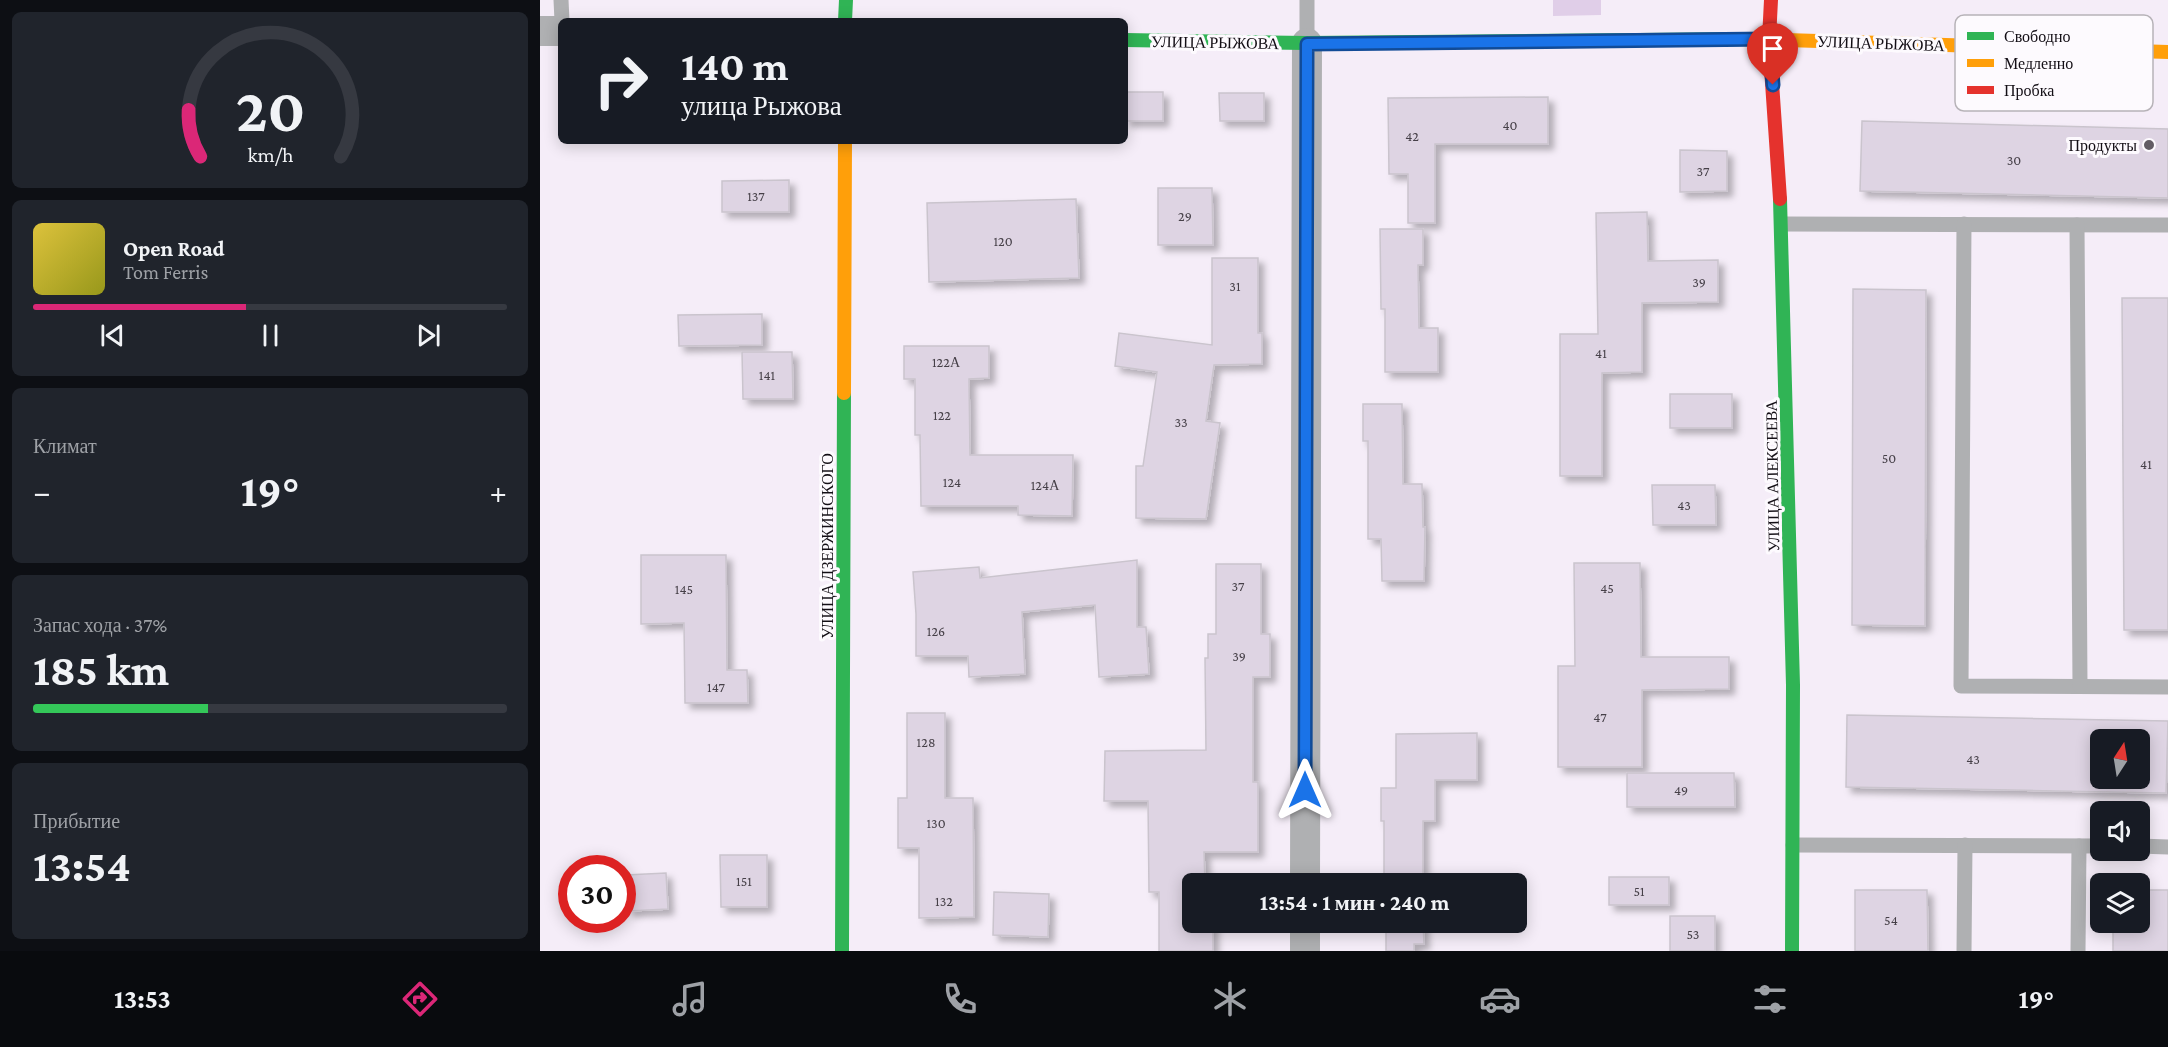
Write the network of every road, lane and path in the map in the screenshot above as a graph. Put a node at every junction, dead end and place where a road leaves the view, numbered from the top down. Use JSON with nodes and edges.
{"nodes":[{"id":1,"x":561,"y":0,"type":"edge"},
{"id":2,"x":846,"y":0,"type":"edge"},
{"id":3,"x":1307,"y":0,"type":"edge"},
{"id":4,"x":1771,"y":0,"type":"edge"},
{"id":5,"x":562,"y":18,"type":"edge"},
{"id":6,"x":845,"y":18,"type":"edge"},
{"id":7,"x":540,"y":31,"type":"edge"},
{"id":8,"x":558,"y":31,"type":"edge"},
{"id":9,"x":1769,"y":39,"type":"junction"},
{"id":10,"x":1128,"y":40,"type":"edge"},
{"id":11,"x":1307,"y":44,"type":"junction"},
{"id":12,"x":1955,"y":45,"type":"edge"},
{"id":13,"x":2153,"y":52,"type":"edge"},
{"id":14,"x":2168,"y":52,"type":"edge"},
{"id":15,"x":845,"y":144,"type":"edge"},
{"id":16,"x":1782,"y":224,"type":"junction"},
{"id":17,"x":1964,"y":224,"type":"junction"},
{"id":18,"x":2078,"y":225,"type":"junction"},
{"id":19,"x":2168,"y":225,"type":"edge"},
{"id":20,"x":2080,"y":686,"type":"junction"},
{"id":21,"x":2168,"y":687,"type":"edge"},
{"id":22,"x":1965,"y":844,"type":"junction"},
{"id":23,"x":1793,"y":845,"type":"junction"},
{"id":24,"x":2079,"y":846,"type":"junction"},
{"id":25,"x":2090,"y":846,"type":"edge"},
{"id":26,"x":2150,"y":846,"type":"edge"},
{"id":27,"x":2168,"y":847,"type":"edge"},
{"id":28,"x":1305,"y":873,"type":"edge"},
{"id":29,"x":1305,"y":933,"type":"edge"},
{"id":30,"x":842,"y":951,"type":"edge"},
{"id":31,"x":1305,"y":951,"type":"edge"},
{"id":32,"x":1792,"y":951,"type":"edge"},
{"id":33,"x":1964,"y":951,"type":"edge"},
{"id":34,"x":2078,"y":951,"type":"edge"}],
"edges":[{"from":1,"to":5,"type":"lane"},
{"from":2,"to":6,"type":"street"},
{"from":3,"to":11,"type":"lane"},
{"from":4,"to":9,"type":"street","name":"УЛИЦА АЛЕКСЕЕВА"},
{"from":7,"to":8,"type":"street"},
{"from":9,"to":11,"type":"street","name":"УЛИЦА РЫЖОВА"},
{"from":9,"to":12,"type":"street","name":"УЛИЦА РЫЖОВА"},
{"from":9,"to":16,"type":"street","name":"УЛИЦА АЛЕКСЕЕВА"},
{"from":10,"to":11,"type":"street","name":"УЛИЦА РЫЖОВА"},
{"from":11,"to":28,"type":"street"},
{"from":13,"to":14,"type":"street","name":"УЛИЦА РЫЖОВА"},
{"from":15,"to":30,"type":"street","name":"УЛИЦА ДЗЕРЖИНСКОГО"},
{"from":16,"to":17,"type":"lane"},
{"from":16,"to":23,"type":"street","name":"УЛИЦА АЛЕКСЕЕВА"},
{"from":17,"to":18,"type":"lane"},
{"from":17,"to":20,"type":"lane"},
{"from":18,"to":19,"type":"lane"},
{"from":18,"to":20,"type":"lane"},
{"from":20,"to":21,"type":"lane"},
{"from":22,"to":23,"type":"lane"},
{"from":22,"to":24,"type":"lane"},
{"from":22,"to":33,"type":"lane"},
{"from":23,"to":32,"type":"street","name":"УЛИЦА АЛЕКСЕЕВА"},
{"from":24,"to":25,"type":"lane"},
{"from":24,"to":34,"type":"lane"},
{"from":26,"to":27,"type":"lane"},
{"from":29,"to":31,"type":"street"}]}
